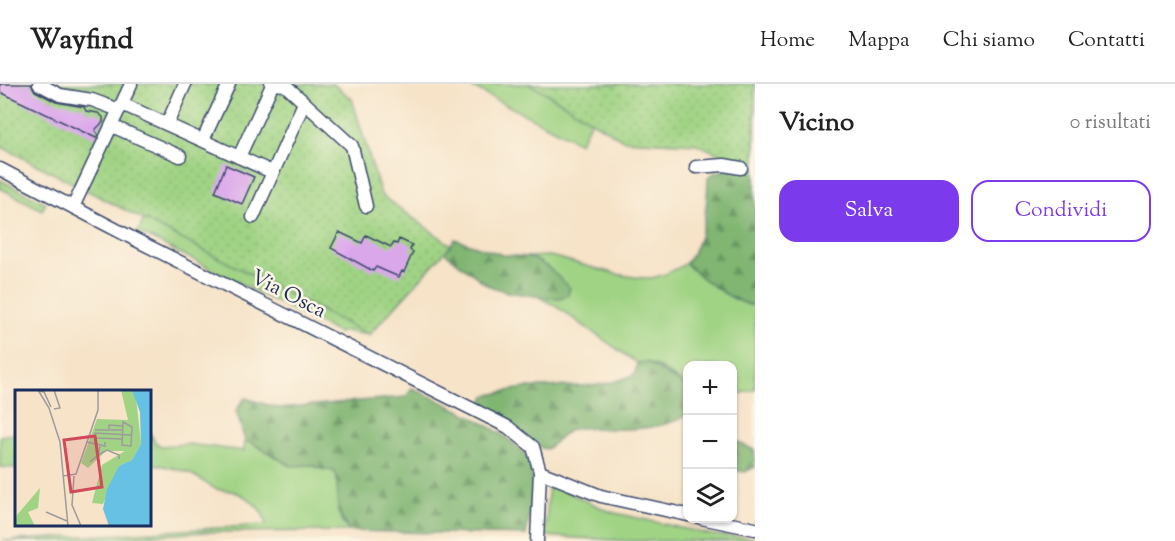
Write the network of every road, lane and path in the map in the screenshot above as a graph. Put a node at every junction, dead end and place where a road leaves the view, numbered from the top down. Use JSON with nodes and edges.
{"nodes":[{"id":1,"x":39,"y":84,"type":"edge"},
{"id":2,"x":131,"y":84,"type":"edge"},
{"id":3,"x":184,"y":84,"type":"edge"},
{"id":4,"x":229,"y":84,"type":"edge"},
{"id":5,"x":278,"y":84,"type":"edge"},
{"id":6,"x":304,"y":104,"type":"junction"},
{"id":7,"x":121,"y":107,"type":"junction"},
{"id":8,"x":167,"y":124,"type":"junction"},
{"id":9,"x":112,"y":126,"type":"junction"},
{"id":10,"x":203,"y":140,"type":"junction"},
{"id":11,"x":180,"y":156,"type":"dead end"},
{"id":12,"x":239,"y":157,"type":"junction"},
{"id":13,"x":696,"y":167,"type":"dead end"},
{"id":14,"x":741,"y":168,"type":"dead end"},
{"id":15,"x":0,"y":169,"type":"edge"},
{"id":16,"x":272,"y":172,"type":"junction"},
{"id":17,"x":366,"y":206,"type":"dead end"},
{"id":18,"x":73,"y":207,"type":"junction"},
{"id":19,"x":253,"y":217,"type":"dead end"},
{"id":20,"x":540,"y":472,"type":"junction"},
{"id":21,"x":683,"y":514,"type":"edge"},
{"id":22,"x":723,"y":523,"type":"edge"},
{"id":23,"x":755,"y":529,"type":"edge"},
{"id":24,"x":537,"y":541,"type":"edge"}],
"edges":[{"from":1,"to":7,"type":"street"},
{"from":2,"to":7,"type":"street"},
{"from":3,"to":8,"type":"street"},
{"from":4,"to":10,"type":"street"},
{"from":5,"to":6,"type":"street"},
{"from":5,"to":12,"type":"street"},
{"from":6,"to":16,"type":"street"},
{"from":6,"to":17,"type":"street"},
{"from":7,"to":8,"type":"street"},
{"from":7,"to":9,"type":"street"},
{"from":8,"to":10,"type":"street"},
{"from":9,"to":11,"type":"street"},
{"from":9,"to":18,"type":"street"},
{"from":10,"to":12,"type":"street"},
{"from":12,"to":16,"type":"street"},
{"from":13,"to":14,"type":"street"},
{"from":15,"to":18,"type":"street","name":"Via Osca"},
{"from":16,"to":19,"type":"street"},
{"from":18,"to":20,"type":"street","name":"Via Osca"},
{"from":20,"to":21,"type":"street"},
{"from":20,"to":24,"type":"street","name":"Via Osca"},
{"from":22,"to":23,"type":"street"}]}
